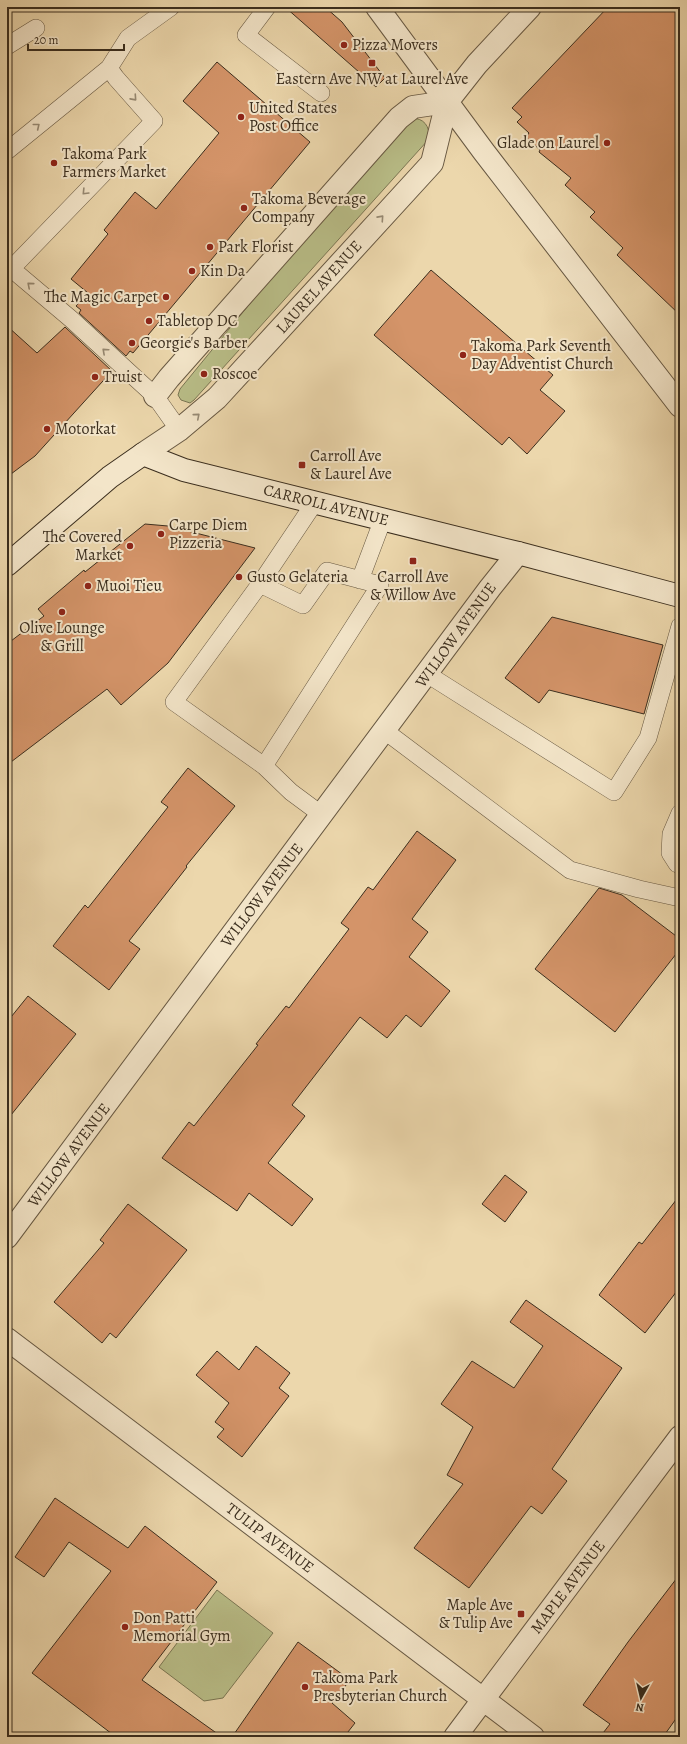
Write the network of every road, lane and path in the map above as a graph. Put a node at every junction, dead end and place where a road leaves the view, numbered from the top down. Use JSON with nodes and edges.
{"nodes":[{"id":1,"x":171,"y":7,"type":"edge"},
{"id":2,"x":267,"y":7,"type":"edge"},
{"id":3,"x":377,"y":7,"type":"edge"},
{"id":4,"x":530,"y":7,"type":"edge"},
{"id":5,"x":36,"y":28,"type":"dead end"},
{"id":6,"x":7,"y":46,"type":"edge"},
{"id":7,"x":109,"y":68,"type":"junction"},
{"id":8,"x":321,"y":93,"type":"dead end"},
{"id":9,"x":447,"y":102,"type":"junction"},
{"id":10,"x":7,"y":151,"type":"edge"},
{"id":11,"x":9,"y":267,"type":"edge"},
{"id":12,"x":155,"y":396,"type":"junction"},
{"id":13,"x":680,"y":406,"type":"edge"},
{"id":14,"x":179,"y":430,"type":"junction"},
{"id":15,"x":143,"y":454,"type":"junction"},
{"id":16,"x":315,"y":502,"type":"junction"},
{"id":17,"x":383,"y":519,"type":"junction"},
{"id":18,"x":518,"y":553,"type":"junction"},
{"id":19,"x":7,"y":564,"type":"edge"},
{"id":20,"x":360,"y":580,"type":"junction"},
{"id":21,"x":260,"y":584,"type":"junction"},
{"id":22,"x":680,"y":596,"type":"edge"},
{"id":23,"x":680,"y":626,"type":"edge"},
{"id":24,"x":428,"y":674,"type":"junction"},
{"id":25,"x":385,"y":731,"type":"junction"},
{"id":26,"x":264,"y":766,"type":"junction"},
{"id":27,"x":680,"y":812,"type":"edge"},
{"id":28,"x":322,"y":815,"type":"junction"},
{"id":29,"x":677,"y":864,"type":"dead end"},
{"id":30,"x":680,"y":898,"type":"edge"},
{"id":31,"x":7,"y":1237,"type":"edge"},
{"id":32,"x":7,"y":1339,"type":"edge"},
{"id":33,"x":680,"y":1437,"type":"edge"},
{"id":34,"x":484,"y":1699,"type":"junction"},
{"id":35,"x":455,"y":1737,"type":"edge"},
{"id":36,"x":533,"y":1737,"type":"edge"}],
"edges":[{"from":1,"to":7,"type":"lane"},
{"from":2,"to":8,"type":"lane"},
{"from":3,"to":9,"type":"street"},
{"from":4,"to":9,"type":"street"},
{"from":5,"to":6,"type":"lane"},
{"from":10,"to":7,"type":"lane","one_way":true},
{"from":7,"to":11,"type":"lane","one_way":true},
{"from":9,"to":12,"type":"street"},
{"from":9,"to":13,"type":"street"},
{"from":14,"to":9,"type":"street","name":"LAUREL AVENUE","one_way":true},
{"from":12,"to":11,"type":"lane","one_way":true},
{"from":12,"to":14,"type":"lane"},
{"from":14,"to":15,"type":"street","name":"LAUREL AVENUE"},
{"from":15,"to":16,"type":"street","name":"CARROLL AVENUE"},
{"from":15,"to":19,"type":"street"},
{"from":16,"to":17,"type":"street","name":"CARROLL AVENUE"},
{"from":16,"to":21,"type":"lane"},
{"from":17,"to":18,"type":"street","name":"CARROLL AVENUE"},
{"from":17,"to":20,"type":"lane"},
{"from":18,"to":22,"type":"street","name":"CARROLL AVENUE"},
{"from":18,"to":24,"type":"street","name":"WILLOW AVENUE"},
{"from":20,"to":21,"type":"lane"},
{"from":20,"to":26,"type":"lane"},
{"from":21,"to":26,"type":"lane"},
{"from":23,"to":24,"type":"lane"},
{"from":24,"to":25,"type":"street","name":"WILLOW AVENUE"},
{"from":25,"to":28,"type":"street","name":"WILLOW AVENUE"},
{"from":25,"to":30,"type":"lane"},
{"from":26,"to":28,"type":"lane"},
{"from":27,"to":29,"type":"lane"},
{"from":28,"to":31,"type":"street","name":"WILLOW AVENUE"},
{"from":32,"to":34,"type":"street","name":"TULIP AVENUE"},
{"from":33,"to":34,"type":"street","name":"MAPLE AVENUE"},
{"from":34,"to":35,"type":"street","name":"MAPLE AVENUE"},
{"from":34,"to":36,"type":"street","name":"TULIP AVENUE"}]}
